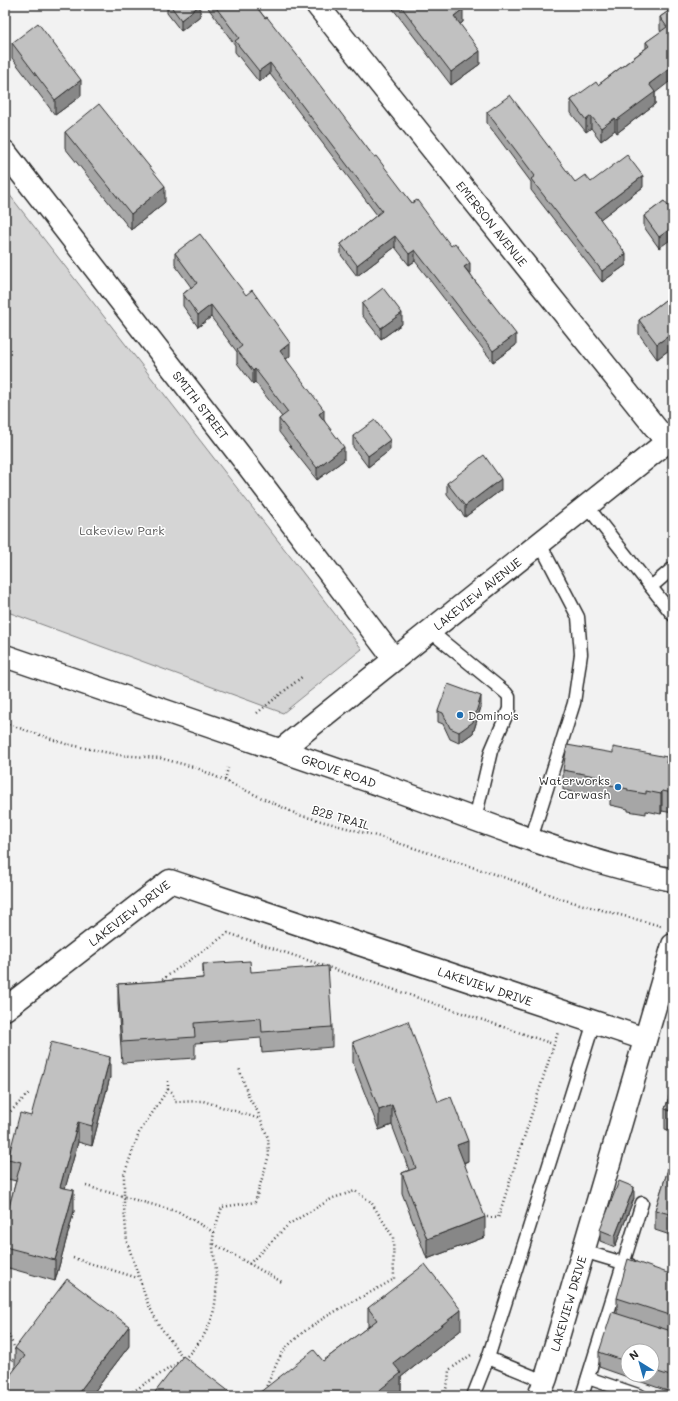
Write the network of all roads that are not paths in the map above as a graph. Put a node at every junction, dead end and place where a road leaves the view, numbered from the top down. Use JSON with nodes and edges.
{"nodes":[{"id":1,"x":317,"y":5,"type":"edge"},
{"id":2,"x":5,"y":152,"type":"edge"},
{"id":3,"x":670,"y":439,"type":"edge"},
{"id":4,"x":587,"y":506,"type":"junction"},
{"id":5,"x":540,"y":544,"type":"junction"},
{"id":6,"x":673,"y":568,"type":"edge"},
{"id":7,"x":651,"y":587,"type":"junction"},
{"id":8,"x":673,"y":615,"type":"edge"},
{"id":9,"x":430,"y":631,"type":"junction"},
{"id":10,"x":5,"y":656,"type":"edge"},
{"id":11,"x":394,"y":659,"type":"junction"},
{"id":12,"x":281,"y":750,"type":"junction"},
{"id":13,"x":475,"y":819,"type":"junction"},
{"id":14,"x":531,"y":839,"type":"junction"},
{"id":15,"x":673,"y":880,"type":"edge"},
{"id":16,"x":669,"y":936,"type":"edge"},
{"id":17,"x":5,"y":1009,"type":"edge"},
{"id":18,"x":594,"y":1022,"type":"junction"},
{"id":19,"x":646,"y":1039,"type":"junction"},
{"id":20,"x":642,"y":1202,"type":"dead end"},
{"id":21,"x":583,"y":1251,"type":"junction"},
{"id":22,"x":624,"y":1263,"type":"junction"},
{"id":23,"x":645,"y":1269,"type":"edge"},
{"id":24,"x":606,"y":1318,"type":"junction"},
{"id":25,"x":621,"y":1323,"type":"edge"},
{"id":26,"x":489,"y":1355,"type":"junction"},
{"id":27,"x":588,"y":1378,"type":"junction"},
{"id":28,"x":541,"y":1389,"type":"edge"},
{"id":29,"x":473,"y":1396,"type":"edge"},
{"id":30,"x":582,"y":1396,"type":"edge"},
{"id":31,"x":641,"y":1396,"type":"edge"}],
"edges":[{"from":1,"to":3,"type":"street","name":"EMERSON AVENUE"},
{"from":2,"to":11,"type":"street","name":"SMITH STREET"},
{"from":3,"to":4,"type":"street","name":"LAKEVIEW AVENUE"},
{"from":4,"to":5,"type":"street","name":"LAKEVIEW AVENUE"},
{"from":4,"to":7,"type":"lane"},
{"from":5,"to":9,"type":"street","name":"LAKEVIEW AVENUE"},
{"from":5,"to":14,"type":"lane"},
{"from":6,"to":7,"type":"lane"},
{"from":7,"to":8,"type":"lane"},
{"from":9,"to":11,"type":"street","name":"LAKEVIEW AVENUE"},
{"from":9,"to":13,"type":"lane"},
{"from":10,"to":12,"type":"street","name":"GROVE ROAD"},
{"from":11,"to":12,"type":"street","name":"LAKEVIEW AVENUE"},
{"from":12,"to":13,"type":"street","name":"GROVE ROAD"},
{"from":13,"to":14,"type":"street","name":"GROVE ROAD"},
{"from":14,"to":15,"type":"street","name":"GROVE ROAD"},
{"from":16,"to":19,"type":"street"},
{"from":17,"to":18,"type":"street","name":"LAKEVIEW DRIVE"},
{"from":18,"to":19,"type":"street","name":"LAKEVIEW DRIVE"},
{"from":18,"to":26,"type":"lane"},
{"from":19,"to":21,"type":"street","name":"LAKEVIEW DRIVE"},
{"from":20,"to":22,"type":"lane"},
{"from":21,"to":22,"type":"lane"},
{"from":21,"to":28,"type":"street","name":"LAKEVIEW DRIVE"},
{"from":22,"to":23,"type":"lane"},
{"from":22,"to":24,"type":"lane"},
{"from":24,"to":25,"type":"lane"},
{"from":24,"to":27,"type":"lane"},
{"from":26,"to":28,"type":"lane"},
{"from":26,"to":29,"type":"lane"},
{"from":27,"to":30,"type":"lane"},
{"from":27,"to":31,"type":"lane"}]}
